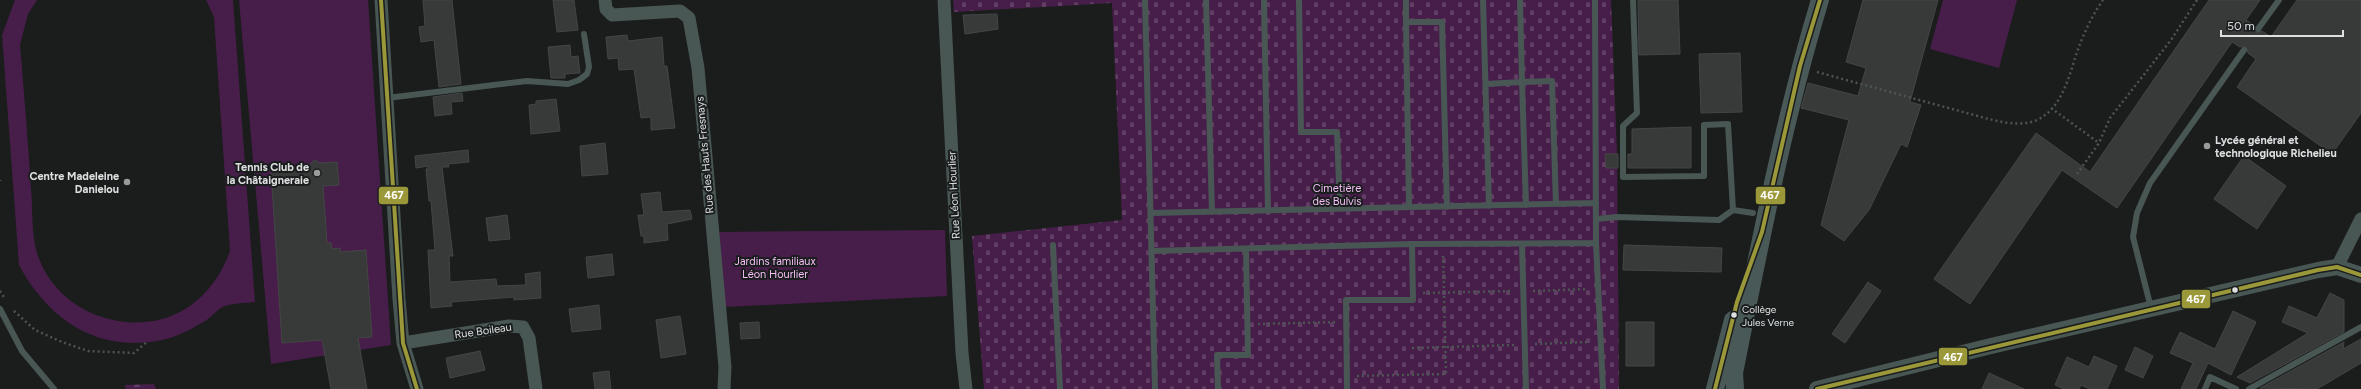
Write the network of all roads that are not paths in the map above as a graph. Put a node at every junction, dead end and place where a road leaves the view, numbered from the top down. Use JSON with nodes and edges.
{"nodes":[{"id":1,"x":381,"y":0,"type":"edge"},
{"id":2,"x":605,"y":0,"type":"edge"},
{"id":3,"x":944,"y":0,"type":"edge"},
{"id":4,"x":1145,"y":0,"type":"edge"},
{"id":5,"x":1206,"y":0,"type":"edge"},
{"id":6,"x":1264,"y":0,"type":"edge"},
{"id":7,"x":1299,"y":0,"type":"edge"},
{"id":8,"x":1406,"y":0,"type":"edge"},
{"id":9,"x":1483,"y":0,"type":"edge"},
{"id":10,"x":1520,"y":0,"type":"edge"},
{"id":11,"x":1595,"y":0,"type":"edge"},
{"id":12,"x":1633,"y":0,"type":"edge"},
{"id":13,"x":1820,"y":0,"type":"edge"},
{"id":14,"x":2279,"y":0,"type":"edge"},
{"id":15,"x":1406,"y":22,"type":"junction"},
{"id":16,"x":2258,"y":29,"type":"dead end"},
{"id":17,"x":584,"y":34,"type":"dead end"},
{"id":18,"x":2244,"y":50,"type":"dead end"},
{"id":19,"x":1522,"y":82,"type":"junction"},
{"id":20,"x":1486,"y":84,"type":"junction"},
{"id":21,"x":387,"y":98,"type":"junction"},
{"id":22,"x":1596,"y":203,"type":"junction"},
{"id":23,"x":1556,"y":204,"type":"junction"},
{"id":24,"x":1526,"y":205,"type":"junction"},
{"id":25,"x":1489,"y":206,"type":"junction"},
{"id":26,"x":1447,"y":207,"type":"junction"},
{"id":27,"x":1409,"y":208,"type":"junction"},
{"id":28,"x":1340,"y":209,"type":"junction"},
{"id":29,"x":1733,"y":210,"type":"junction"},
{"id":30,"x":1268,"y":211,"type":"junction"},
{"id":31,"x":1212,"y":212,"type":"junction"},
{"id":32,"x":1151,"y":213,"type":"junction"},
{"id":33,"x":1753,"y":213,"type":"dead end"},
{"id":34,"x":1596,"y":219,"type":"junction"},
{"id":35,"x":2361,"y":219,"type":"edge"},
{"id":36,"x":1762,"y":232,"type":"junction"},
{"id":37,"x":1596,"y":243,"type":"junction"},
{"id":38,"x":1412,"y":244,"type":"junction"},
{"id":39,"x":1053,"y":245,"type":"dead end"},
{"id":40,"x":1522,"y":245,"type":"junction"},
{"id":41,"x":1246,"y":249,"type":"junction"},
{"id":42,"x":1152,"y":251,"type":"junction"},
{"id":43,"x":2337,"y":267,"type":"junction"},
{"id":44,"x":2361,"y":275,"type":"edge"},
{"id":45,"x":0,"y":309,"type":"edge"},
{"id":46,"x":2151,"y":310,"type":"junction"},
{"id":47,"x":2361,"y":326,"type":"edge"},
{"id":48,"x":403,"y":343,"type":"junction"},
{"id":49,"x":54,"y":389,"type":"edge"},
{"id":50,"x":417,"y":389,"type":"edge"},
{"id":51,"x":536,"y":389,"type":"edge"},
{"id":52,"x":724,"y":389,"type":"edge"},
{"id":53,"x":966,"y":389,"type":"edge"},
{"id":54,"x":1060,"y":389,"type":"edge"},
{"id":55,"x":1155,"y":389,"type":"edge"},
{"id":56,"x":1218,"y":389,"type":"edge"},
{"id":57,"x":1347,"y":389,"type":"edge"},
{"id":58,"x":1526,"y":389,"type":"edge"},
{"id":59,"x":1603,"y":389,"type":"edge"},
{"id":60,"x":1715,"y":389,"type":"edge"},
{"id":61,"x":1735,"y":389,"type":"edge"},
{"id":62,"x":1817,"y":389,"type":"edge"},
{"id":63,"x":2205,"y":389,"type":"edge"},
{"id":64,"x":2236,"y":389,"type":"edge"},
{"id":65,"x":2249,"y":389,"type":"edge"}],
"edges":[{"from":1,"to":21,"type":"street"},
{"from":2,"to":52,"type":"street","name":"Rue des Hauts Fresnays"},
{"from":3,"to":53,"type":"street","name":"Rue Léon Hourlier"},
{"from":4,"to":32,"type":"lane"},
{"from":5,"to":31,"type":"lane"},
{"from":6,"to":30,"type":"lane"},
{"from":7,"to":28,"type":"lane"},
{"from":8,"to":15,"type":"lane"},
{"from":9,"to":20,"type":"lane"},
{"from":10,"to":19,"type":"lane"},
{"from":11,"to":22,"type":"lane"},
{"from":12,"to":29,"type":"lane"},
{"from":13,"to":36,"type":"main road"},
{"from":14,"to":16,"type":"lane"},
{"from":15,"to":26,"type":"lane"},
{"from":15,"to":27,"type":"lane"},
{"from":17,"to":21,"type":"lane"},
{"from":18,"to":46,"type":"lane"},
{"from":19,"to":20,"type":"lane"},
{"from":19,"to":23,"type":"lane"},
{"from":19,"to":24,"type":"lane"},
{"from":20,"to":25,"type":"lane"},
{"from":21,"to":48,"type":"street"},
{"from":22,"to":23,"type":"lane"},
{"from":22,"to":34,"type":"lane"},
{"from":23,"to":24,"type":"lane"},
{"from":24,"to":25,"type":"lane"},
{"from":25,"to":26,"type":"lane"},
{"from":26,"to":27,"type":"lane"},
{"from":27,"to":28,"type":"lane"},
{"from":28,"to":30,"type":"lane"},
{"from":29,"to":33,"type":"lane"},
{"from":29,"to":34,"type":"lane"},
{"from":30,"to":31,"type":"lane"},
{"from":31,"to":32,"type":"lane"},
{"from":32,"to":42,"type":"lane"},
{"from":34,"to":37,"type":"lane"},
{"from":35,"to":43,"type":"street"},
{"from":36,"to":60,"type":"main road"},
{"from":36,"to":61,"type":"main road"},
{"from":37,"to":40,"type":"lane"},
{"from":37,"to":59,"type":"lane"},
{"from":38,"to":40,"type":"lane"},
{"from":38,"to":41,"type":"lane"},
{"from":38,"to":57,"type":"lane"},
{"from":39,"to":54,"type":"lane"},
{"from":40,"to":58,"type":"lane"},
{"from":41,"to":42,"type":"lane"},
{"from":41,"to":56,"type":"lane"},
{"from":42,"to":55,"type":"lane"},
{"from":43,"to":44,"type":"street"},
{"from":43,"to":46,"type":"street"},
{"from":45,"to":49,"type":"lane"},
{"from":46,"to":62,"type":"street"},
{"from":47,"to":65,"type":"lane"},
{"from":48,"to":50,"type":"street"},
{"from":48,"to":51,"type":"street","name":"Rue Boileau"},
{"from":63,"to":64,"type":"lane"}]}
